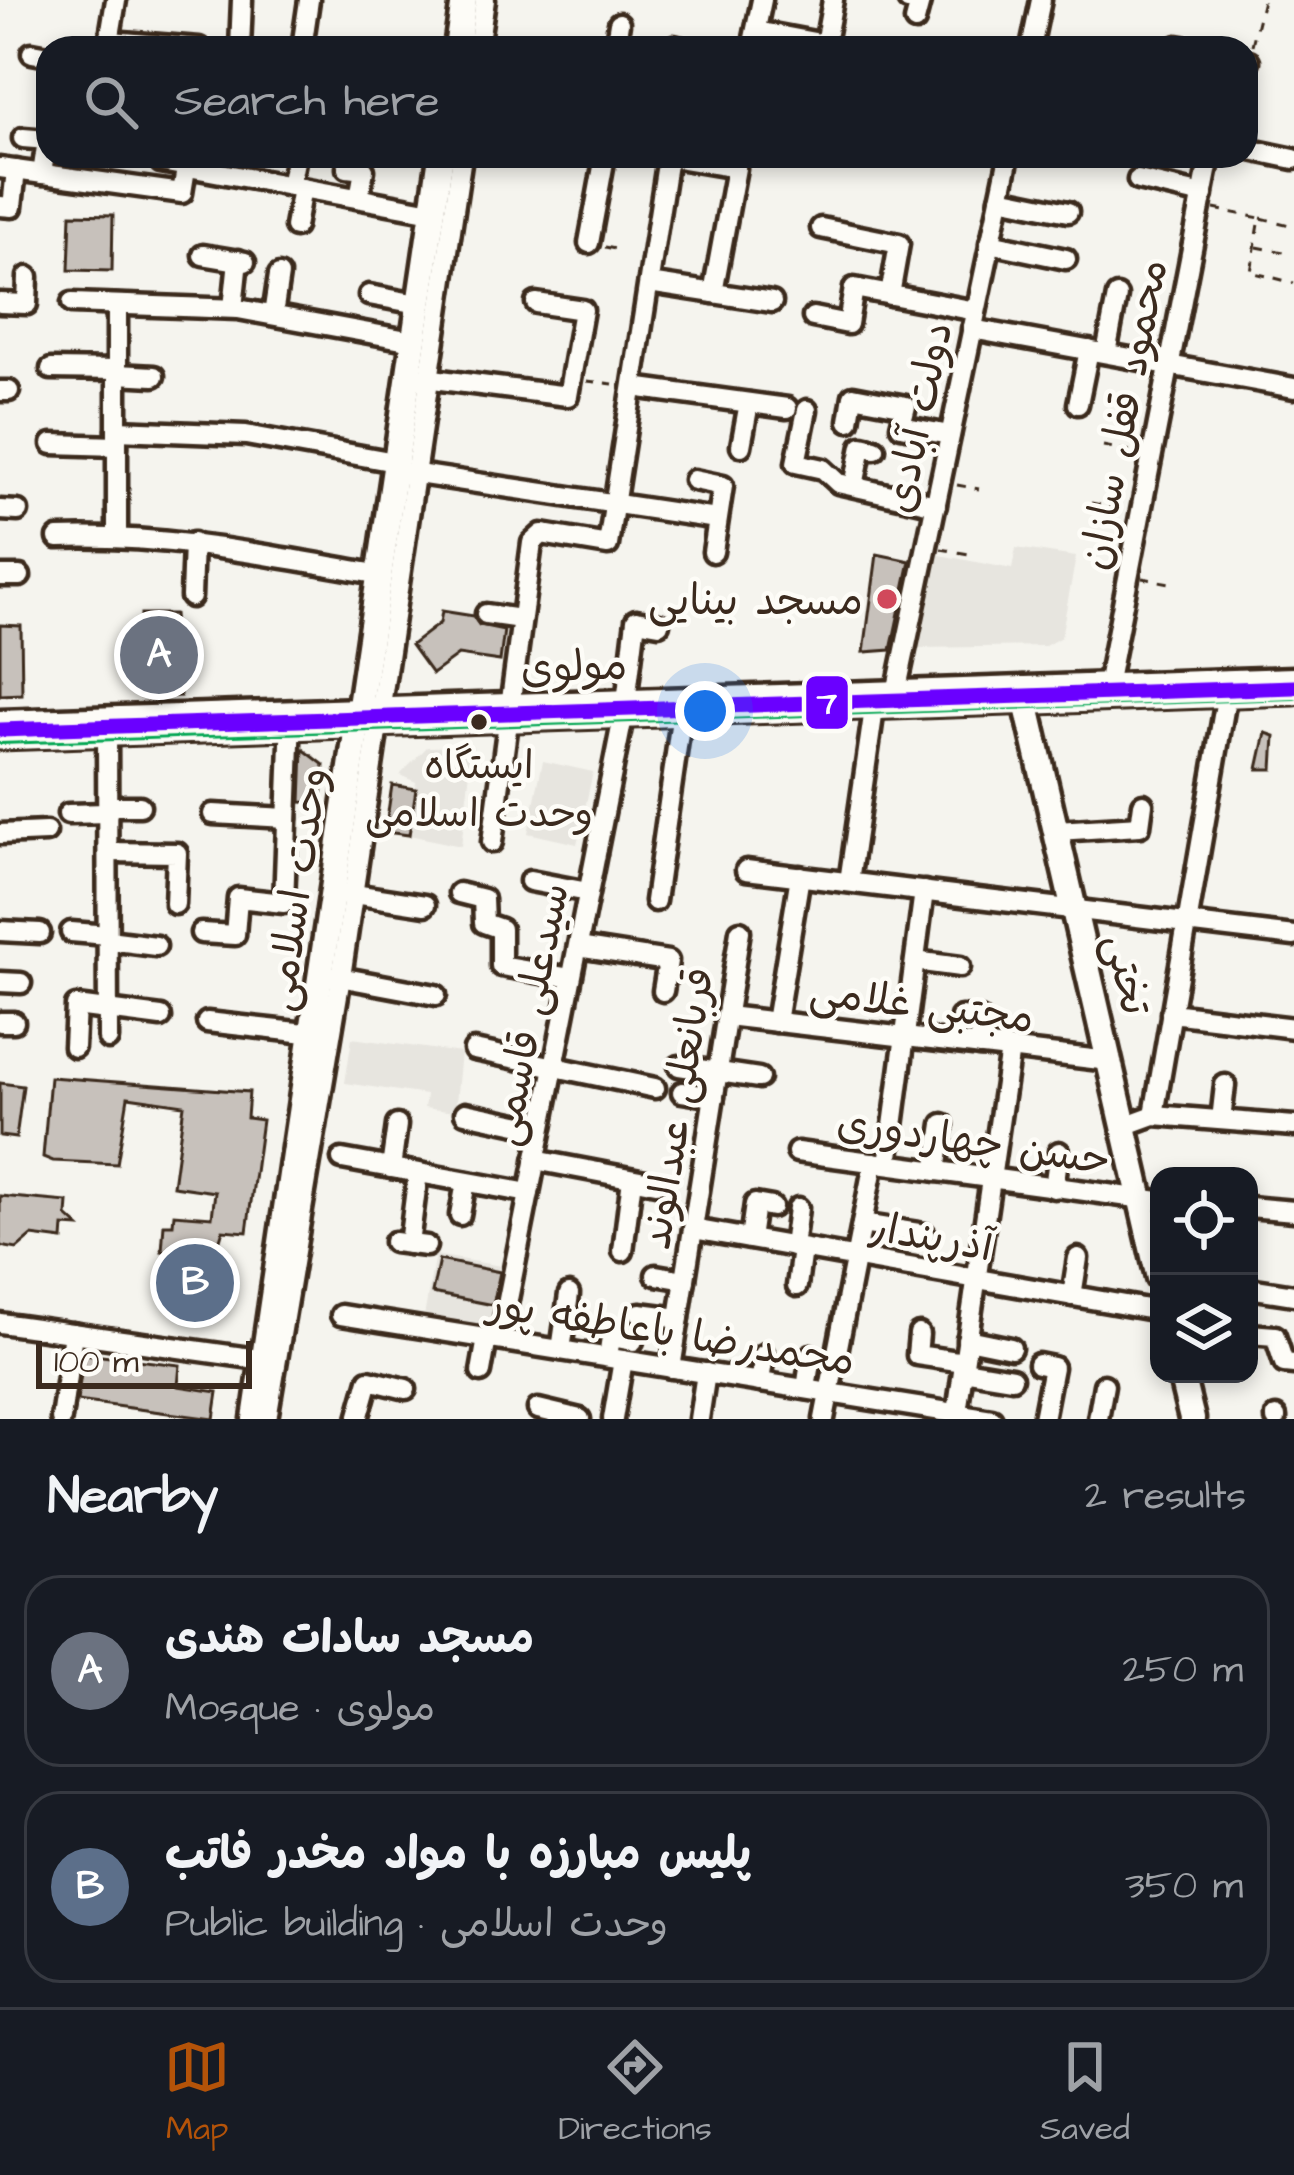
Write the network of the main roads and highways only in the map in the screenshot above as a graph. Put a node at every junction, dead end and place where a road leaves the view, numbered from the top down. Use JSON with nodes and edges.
{"nodes":[{"id":1,"x":464,"y":0,"type":"edge"},
{"id":2,"x":459,"y":36,"type":"edge"},
{"id":3,"x":439,"y":168,"type":"edge"},
{"id":4,"x":1294,"y":680,"type":"edge"},
{"id":5,"x":1025,"y":696,"type":"junction"},
{"id":6,"x":368,"y":717,"type":"junction"},
{"id":7,"x":0,"y":723,"type":"edge"},
{"id":8,"x":1150,"y":1200,"type":"edge"},
{"id":9,"x":1183,"y":1383,"type":"edge"},
{"id":10,"x":255,"y":1419,"type":"edge"},
{"id":11,"x":1192,"y":1419,"type":"edge"}],
"edges":[{"from":1,"to":2,"type":"main road"},
{"from":3,"to":6,"type":"main road","name":"وحدت اسلامی"},
{"from":4,"to":5,"type":"main road","name":"مولوی"},
{"from":5,"to":6,"type":"main road","name":"مولوی"},
{"from":5,"to":8,"type":"main road","name":"تختی"},
{"from":6,"to":7,"type":"main road","name":"مولوی"},
{"from":6,"to":10,"type":"main road","name":"وحدت اسلامی"},
{"from":9,"to":11,"type":"main road"}]}
